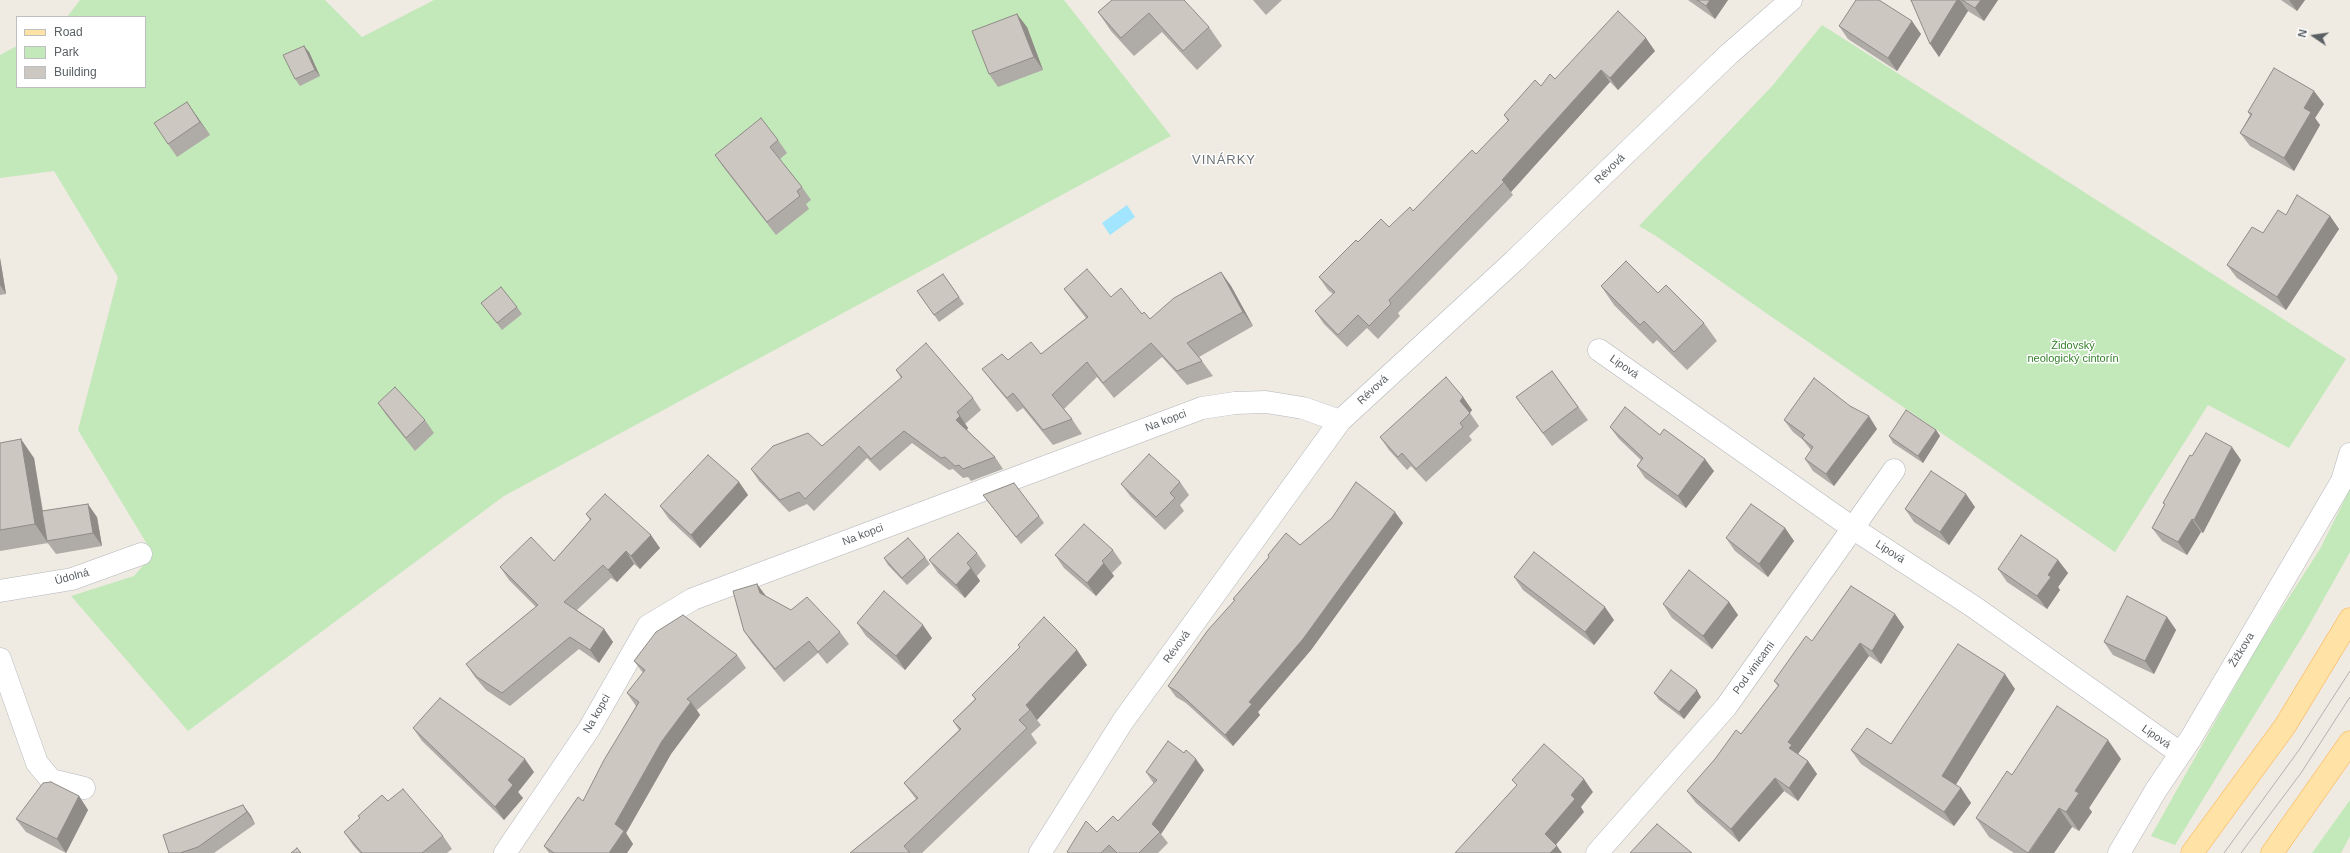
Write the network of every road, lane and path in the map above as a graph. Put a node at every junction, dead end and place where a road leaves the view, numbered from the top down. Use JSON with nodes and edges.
{"nodes":[{"id":1,"x":1791,"y":0,"type":"edge"},
{"id":2,"x":1600,"y":350,"type":"dead end"},
{"id":3,"x":1340,"y":421,"type":"junction"},
{"id":4,"x":2350,"y":454,"type":"edge"},
{"id":5,"x":1894,"y":470,"type":"dead end"},
{"id":6,"x":1854,"y":528,"type":"junction"},
{"id":7,"x":141,"y":554,"type":"dead end"},
{"id":8,"x":0,"y":591,"type":"edge"},
{"id":9,"x":2350,"y":618,"type":"edge"},
{"id":10,"x":0,"y":659,"type":"edge"},
{"id":11,"x":2350,"y":742,"type":"edge"},
{"id":12,"x":2180,"y":754,"type":"junction"},
{"id":13,"x":84,"y":788,"type":"dead end"},
{"id":14,"x":2127,"y":849,"type":"edge"},
{"id":15,"x":505,"y":853,"type":"edge"},
{"id":16,"x":1040,"y":853,"type":"edge"},
{"id":17,"x":1597,"y":853,"type":"edge"},
{"id":18,"x":2192,"y":853,"type":"edge"},
{"id":19,"x":2272,"y":853,"type":"edge"}],
"edges":[{"from":1,"to":3,"type":"street","name":"Révová"},
{"from":2,"to":6,"type":"street","name":"Lipová"},
{"from":3,"to":15,"type":"street","name":"Na kopci"},
{"from":3,"to":16,"type":"street","name":"Révová"},
{"from":4,"to":12,"type":"street","name":"Žižkova"},
{"from":5,"to":6,"type":"street","name":"Pod vinicami"},
{"from":6,"to":12,"type":"street","name":"Lipová"},
{"from":6,"to":17,"type":"street","name":"Pod vinicami"},
{"from":7,"to":8,"type":"street","name":"Údolná"},
{"from":9,"to":18,"type":"main road"},
{"from":10,"to":13,"type":"street"},
{"from":11,"to":19,"type":"main road"},
{"from":12,"to":14,"type":"street","name":"Žižkova"}]}
